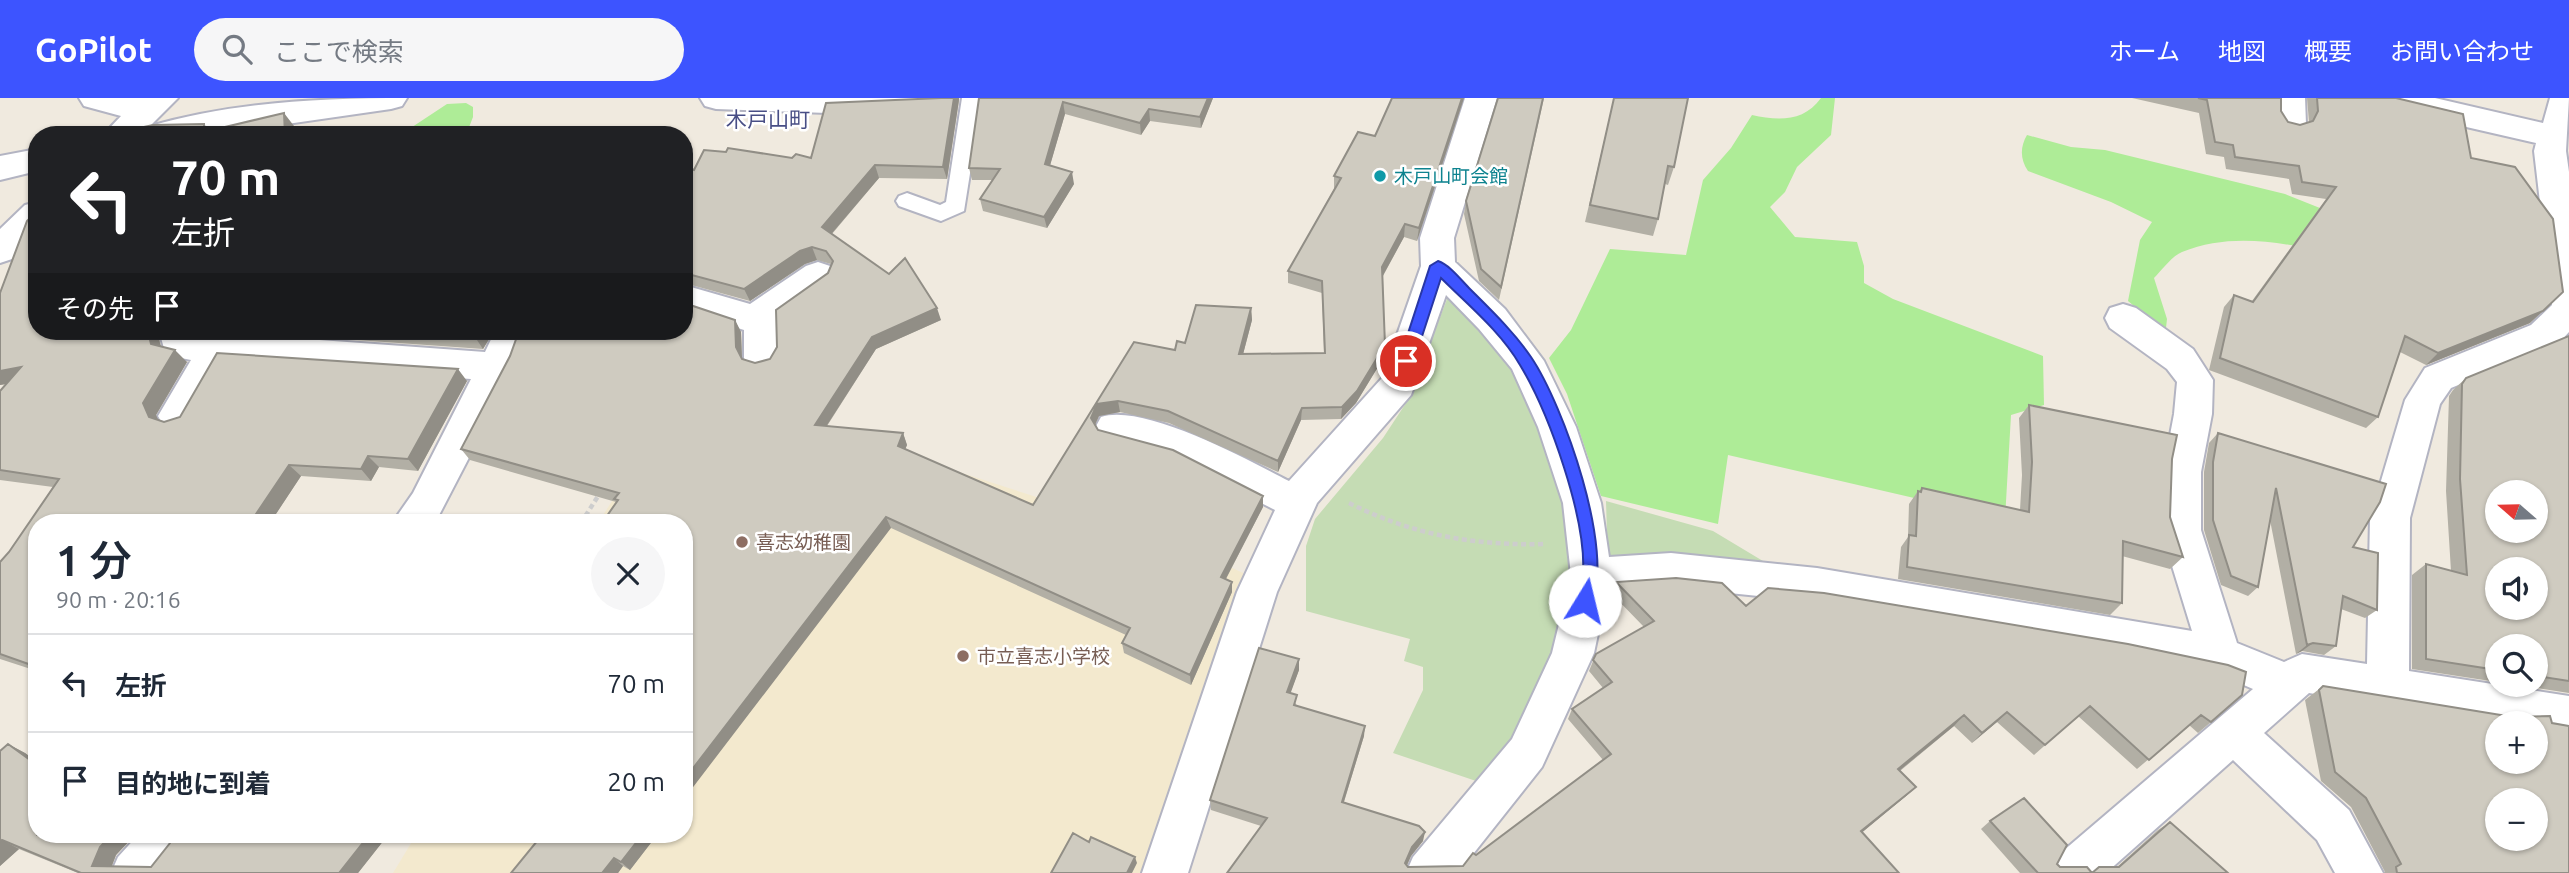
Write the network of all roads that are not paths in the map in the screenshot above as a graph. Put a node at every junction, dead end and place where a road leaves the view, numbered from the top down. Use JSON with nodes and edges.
{"nodes":[{"id":1,"x":95,"y":98,"type":"edge"},
{"id":2,"x":391,"y":98,"type":"edge"},
{"id":3,"x":716,"y":98,"type":"edge"},
{"id":4,"x":941,"y":98,"type":"edge"},
{"id":5,"x":972,"y":98,"type":"edge"},
{"id":6,"x":1481,"y":98,"type":"edge"},
{"id":7,"x":2388,"y":98,"type":"edge"},
{"id":8,"x":155,"y":115,"type":"edge"},
{"id":9,"x":2563,"y":119,"type":"edge"},
{"id":10,"x":135,"y":126,"type":"edge"},
{"id":11,"x":185,"y":126,"type":"edge"},
{"id":12,"x":195,"y":126,"type":"edge"},
{"id":13,"x":28,"y":162,"type":"edge"},
{"id":14,"x":0,"y":168,"type":"edge"},
{"id":15,"x":907,"y":201,"type":"dead end"},
{"id":16,"x":28,"y":223,"type":"edge"},
{"id":17,"x":0,"y":250,"type":"edge"},
{"id":18,"x":1438,"y":266,"type":"junction"},
{"id":19,"x":818,"y":275,"type":"dead end"},
{"id":20,"x":693,"y":301,"type":"edge"},
{"id":21,"x":2569,"y":303,"type":"edge"},
{"id":22,"x":2569,"y":310,"type":"edge"},
{"id":23,"x":2123,"y":318,"type":"dead end"},
{"id":24,"x":755,"y":319,"type":"junction"},
{"id":25,"x":178,"y":340,"type":"edge"},
{"id":26,"x":509,"y":340,"type":"edge"},
{"id":27,"x":348,"y":344,"type":"edge"},
{"id":28,"x":217,"y":348,"type":"junction"},
{"id":29,"x":762,"y":358,"type":"edge"},
{"id":30,"x":498,"y":367,"type":"junction"},
{"id":31,"x":177,"y":416,"type":"edge"},
{"id":32,"x":1114,"y":428,"type":"dead end"},
{"id":33,"x":1304,"y":493,"type":"junction"},
{"id":34,"x":419,"y":514,"type":"edge"},
{"id":35,"x":1590,"y":558,"type":"junction"},
{"id":36,"x":2220,"y":656,"type":"junction"},
{"id":37,"x":2289,"y":684,"type":"junction"},
{"id":38,"x":2388,"y":687,"type":"junction"},
{"id":39,"x":2569,"y":716,"type":"edge"},
{"id":40,"x":2233,"y":732,"type":"junction"},
{"id":41,"x":160,"y":843,"type":"edge"},
{"id":42,"x":134,"y":873,"type":"edge"},
{"id":43,"x":1165,"y":873,"type":"edge"},
{"id":44,"x":1429,"y":873,"type":"edge"},
{"id":45,"x":2072,"y":873,"type":"edge"},
{"id":46,"x":2360,"y":873,"type":"edge"}],
"edges":[{"from":1,"to":8,"type":"street"},
{"from":2,"to":12,"type":"street"},
{"from":3,"to":4,"type":"street"},
{"from":5,"to":15,"type":"lane"},
{"from":6,"to":18,"type":"street"},
{"from":7,"to":9,"type":"street"},
{"from":8,"to":10,"type":"street"},
{"from":8,"to":11,"type":"street"},
{"from":9,"to":21,"type":"street"},
{"from":13,"to":14,"type":"street"},
{"from":16,"to":17,"type":"street"},
{"from":18,"to":33,"type":"street"},
{"from":18,"to":35,"type":"street"},
{"from":19,"to":24,"type":"street"},
{"from":20,"to":24,"type":"street"},
{"from":22,"to":38,"type":"street"},
{"from":23,"to":36,"type":"street"},
{"from":24,"to":29,"type":"street"},
{"from":25,"to":28,"type":"street"},
{"from":26,"to":30,"type":"street"},
{"from":27,"to":28,"type":"street"},
{"from":27,"to":30,"type":"street"},
{"from":28,"to":31,"type":"street"},
{"from":30,"to":34,"type":"street"},
{"from":32,"to":33,"type":"street"},
{"from":33,"to":43,"type":"street"},
{"from":35,"to":36,"type":"street"},
{"from":35,"to":44,"type":"street"},
{"from":36,"to":37,"type":"street"},
{"from":37,"to":38,"type":"street"},
{"from":37,"to":40,"type":"street"},
{"from":38,"to":39,"type":"street"},
{"from":40,"to":45,"type":"street"},
{"from":40,"to":46,"type":"street"},
{"from":41,"to":42,"type":"street"}]}
